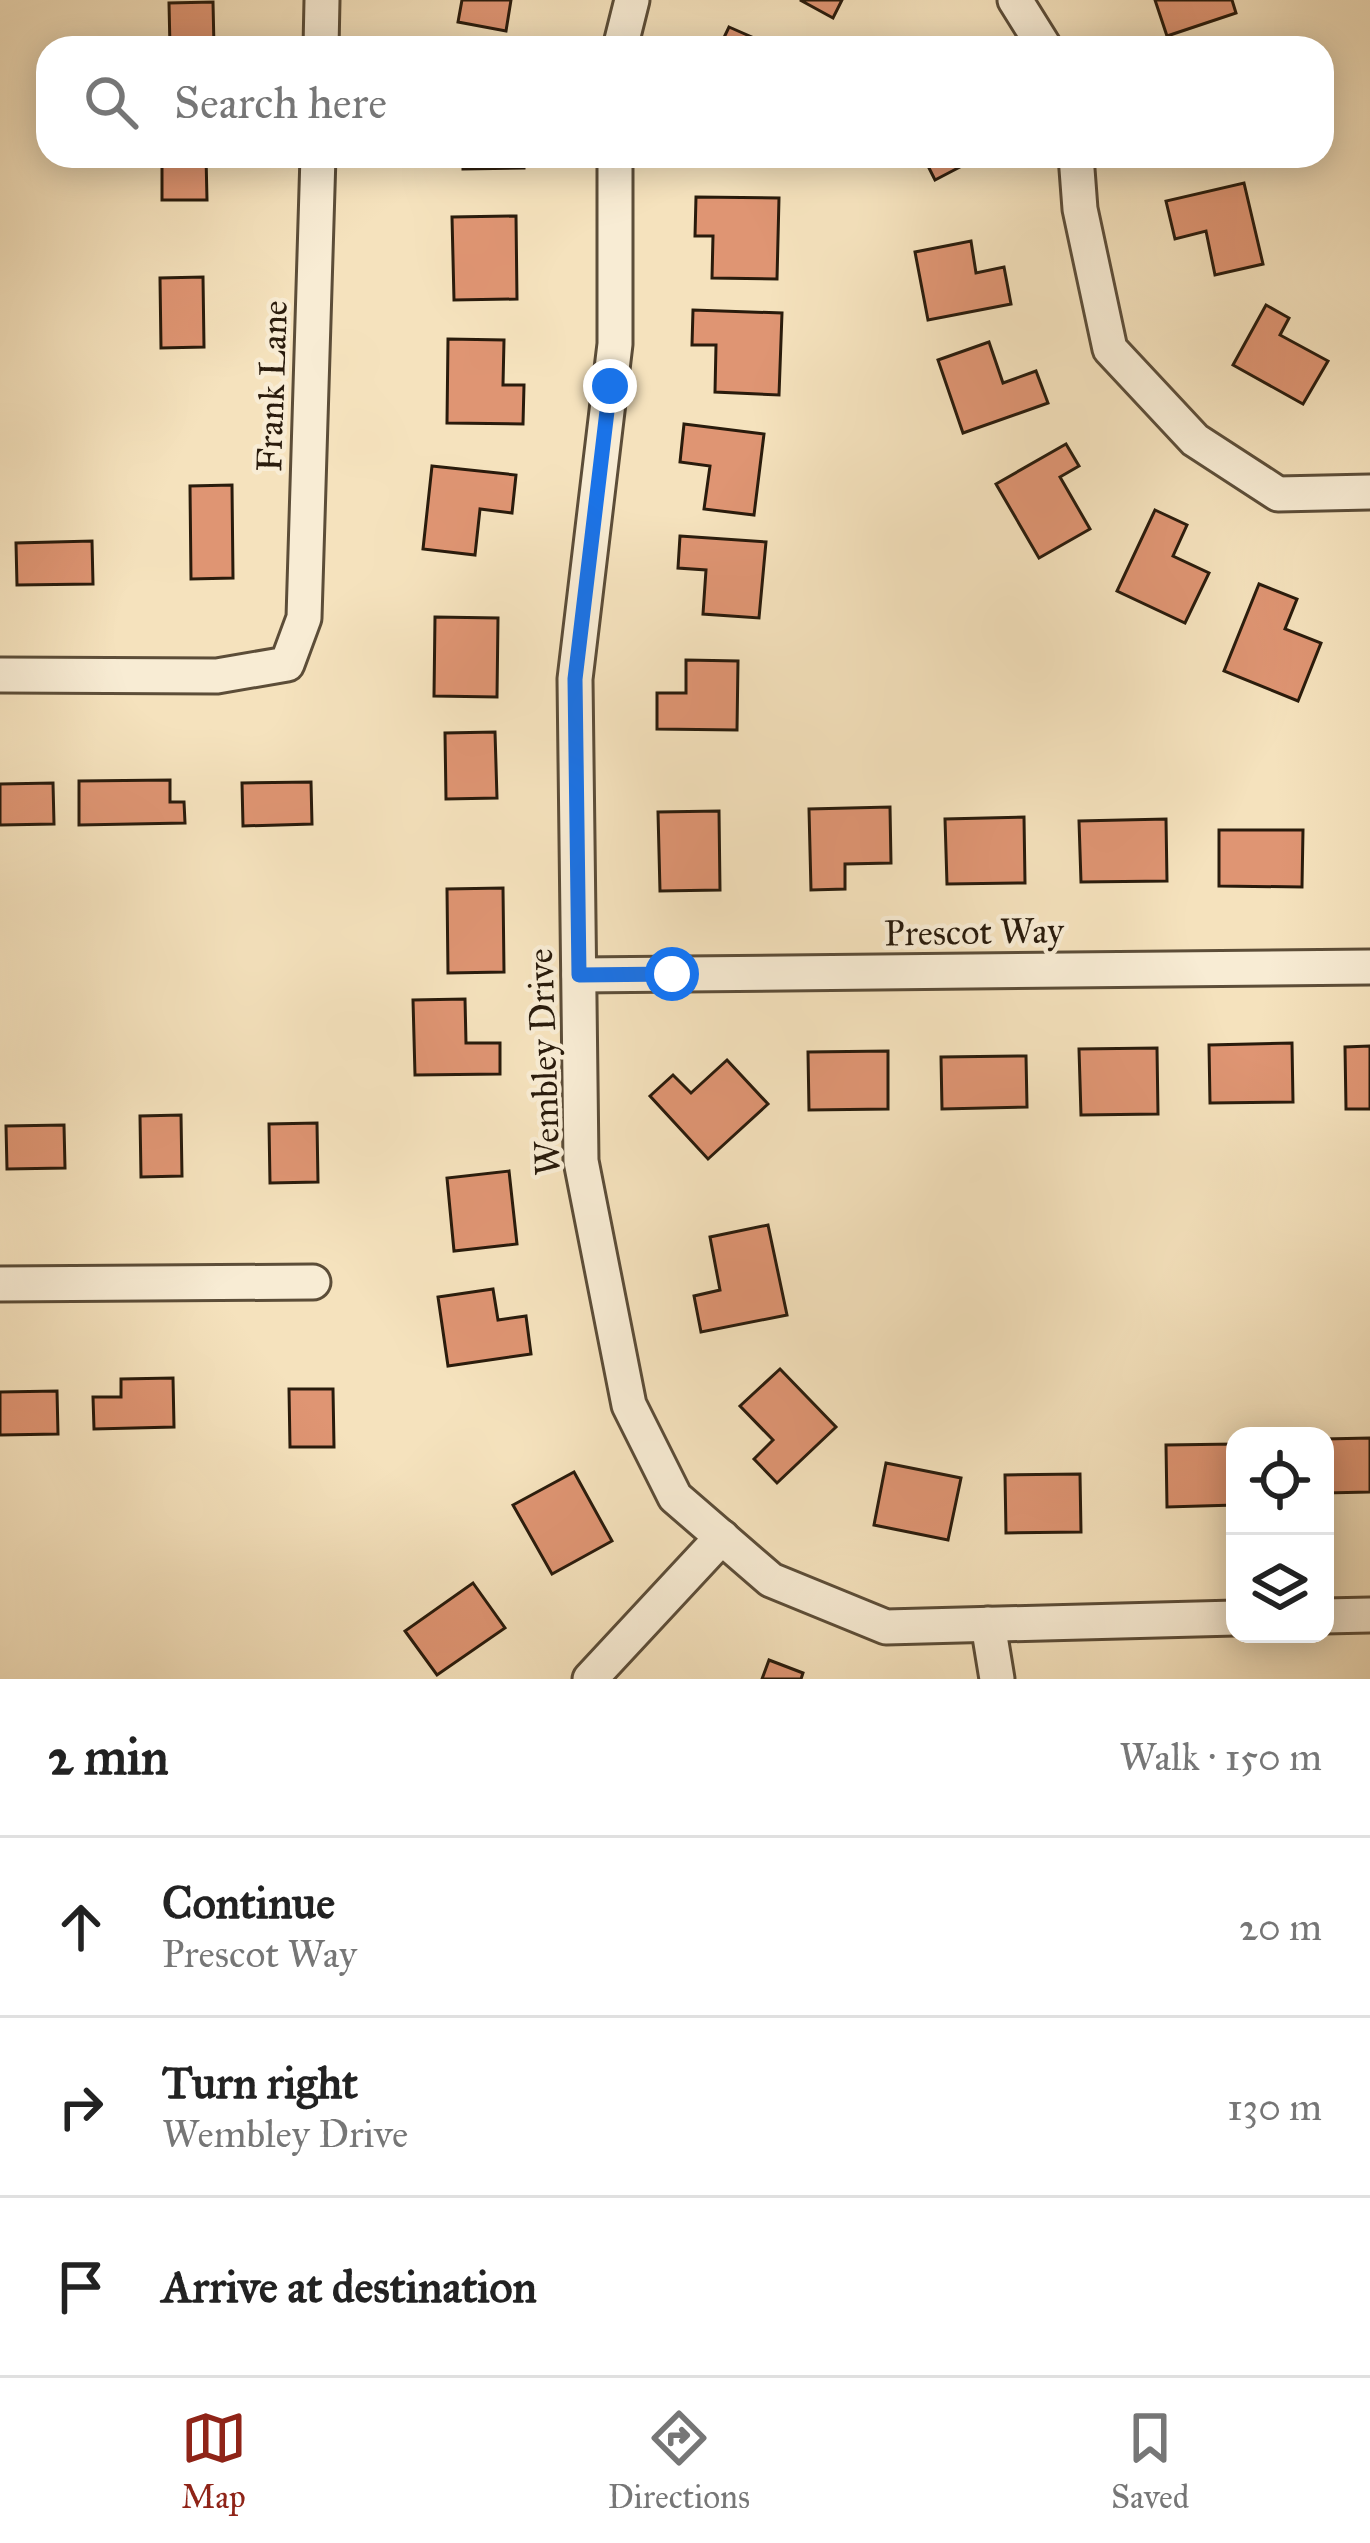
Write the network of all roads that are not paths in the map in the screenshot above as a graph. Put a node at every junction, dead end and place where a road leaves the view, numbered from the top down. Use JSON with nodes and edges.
{"nodes":[{"id":1,"x":322,"y":0,"type":"edge"},
{"id":2,"x":632,"y":0,"type":"edge"},
{"id":3,"x":1015,"y":0,"type":"edge"},
{"id":4,"x":321,"y":36,"type":"edge"},
{"id":5,"x":623,"y":36,"type":"edge"},
{"id":6,"x":1038,"y":36,"type":"edge"},
{"id":7,"x":318,"y":168,"type":"edge"},
{"id":8,"x":615,"y":168,"type":"edge"},
{"id":9,"x":1077,"y":168,"type":"edge"},
{"id":10,"x":1370,"y":492,"type":"edge"},
{"id":11,"x":0,"y":675,"type":"edge"},
{"id":12,"x":1370,"y":967,"type":"edge"},
{"id":13,"x":579,"y":975,"type":"junction"},
{"id":14,"x":313,"y":1282,"type":"dead end"},
{"id":15,"x":0,"y":1284,"type":"edge"},
{"id":16,"x":722,"y":1538,"type":"junction"},
{"id":17,"x":1370,"y":1615,"type":"edge"},
{"id":18,"x":1334,"y":1616,"type":"edge"},
{"id":19,"x":1226,"y":1618,"type":"edge"},
{"id":20,"x":988,"y":1624,"type":"junction"},
{"id":21,"x":590,"y":1679,"type":"edge"},
{"id":22,"x":997,"y":1679,"type":"edge"}],
"edges":[{"from":1,"to":4,"type":"street"},
{"from":2,"to":5,"type":"street"},
{"from":3,"to":6,"type":"street"},
{"from":7,"to":11,"type":"street","name":"Frank Lane"},
{"from":8,"to":13,"type":"street","name":"Wembley Drive"},
{"from":9,"to":10,"type":"street"},
{"from":12,"to":13,"type":"street","name":"Prescot Way"},
{"from":13,"to":16,"type":"street","name":"Wembley Drive"},
{"from":14,"to":15,"type":"street"},
{"from":16,"to":20,"type":"street","name":"Wembley Drive"},
{"from":16,"to":21,"type":"street"},
{"from":17,"to":18,"type":"street"},
{"from":19,"to":20,"type":"street","name":"Wembley Drive"},
{"from":20,"to":22,"type":"street"}]}
